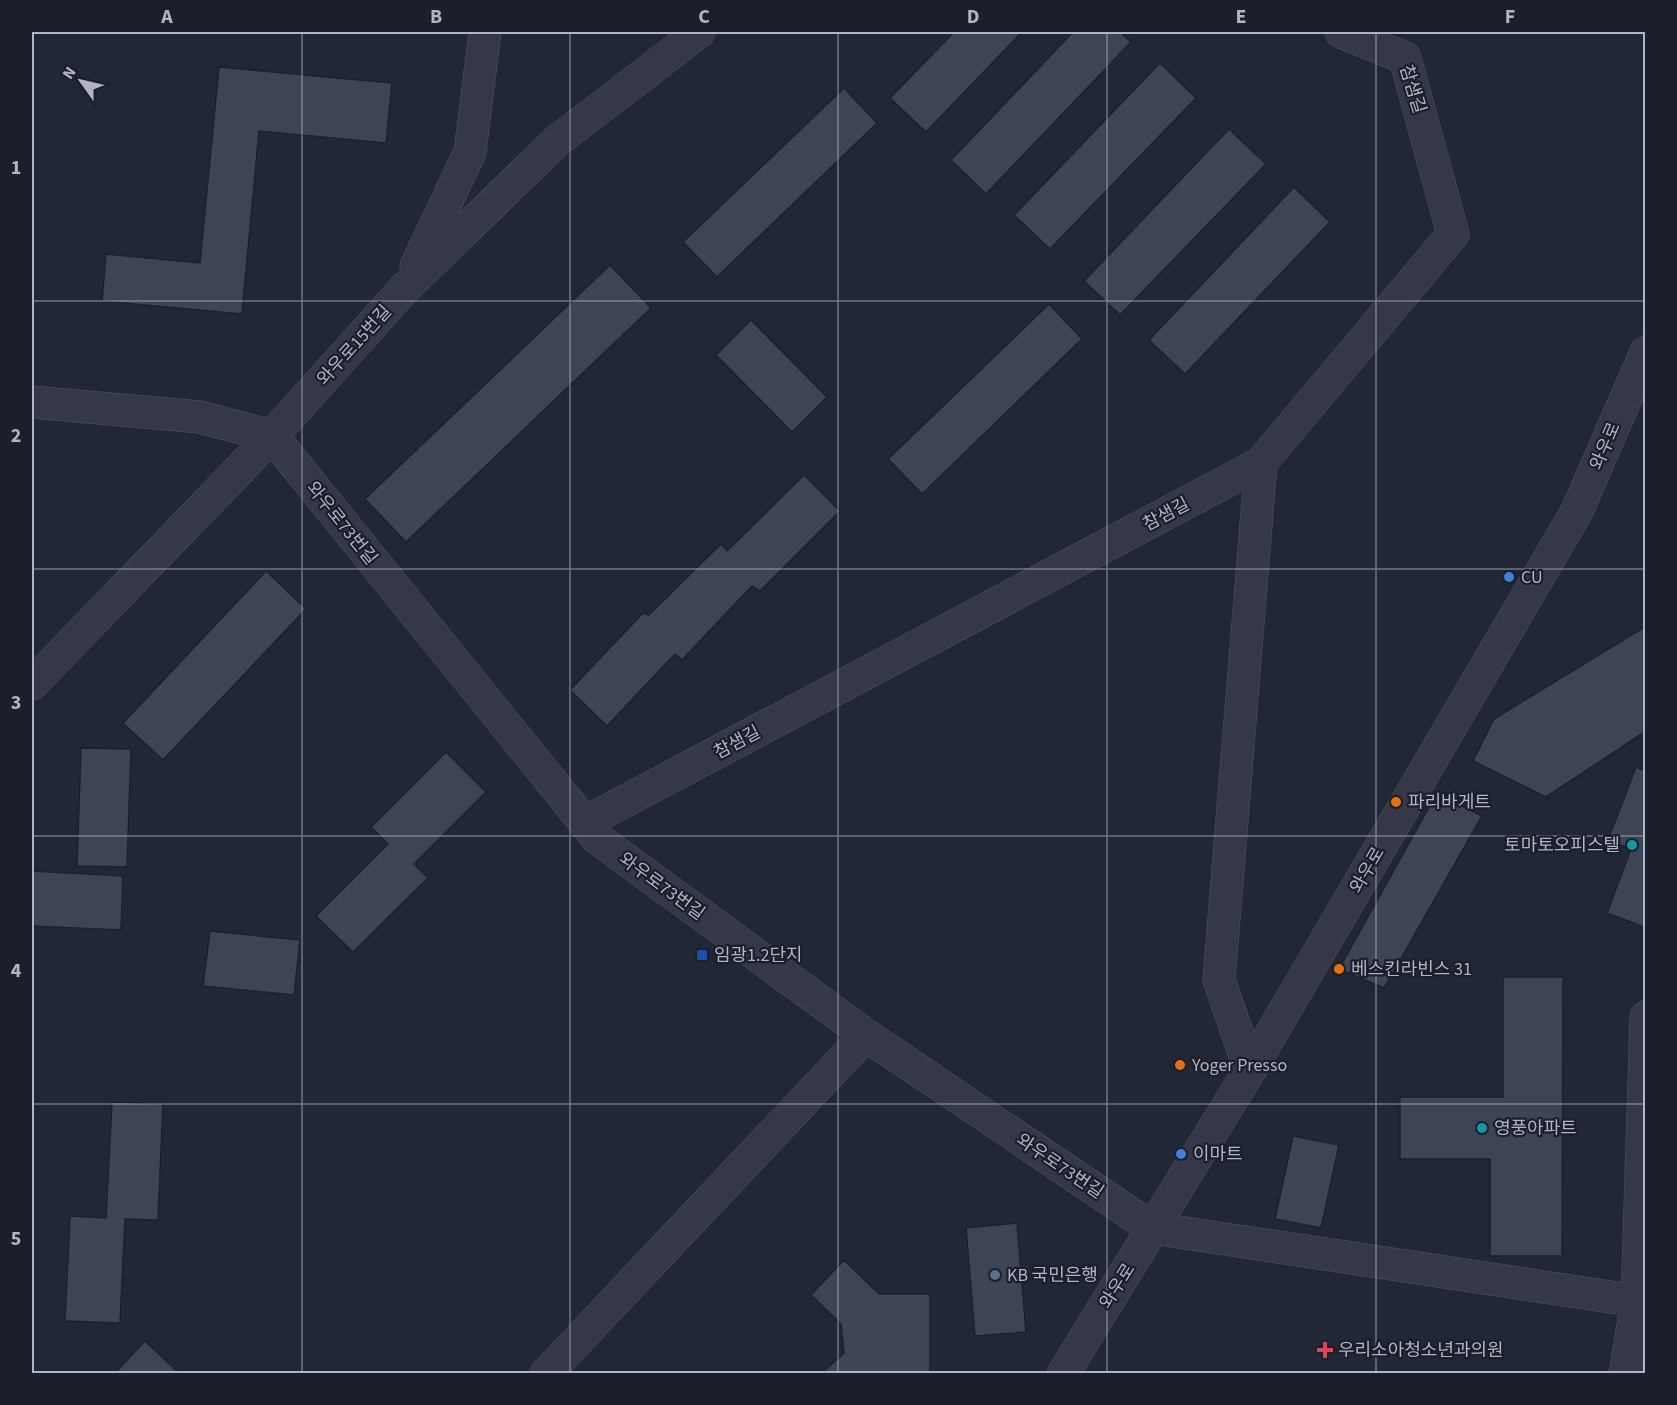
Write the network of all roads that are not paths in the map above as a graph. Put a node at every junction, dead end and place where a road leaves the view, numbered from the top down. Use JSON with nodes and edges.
{"nodes":[{"id":1,"x":485,"y":32,"type":"edge"},
{"id":2,"x":699,"y":32,"type":"edge"},
{"id":3,"x":1341,"y":32,"type":"edge"},
{"id":4,"x":405,"y":288,"type":"junction"},
{"id":5,"x":1646,"y":352,"type":"edge"},
{"id":6,"x":32,"y":402,"type":"edge"},
{"id":7,"x":272,"y":436,"type":"junction"},
{"id":8,"x":1261,"y":463,"type":"junction"},
{"id":9,"x":32,"y":684,"type":"edge"},
{"id":10,"x":584,"y":823,"type":"junction"},
{"id":11,"x":1646,"y":1017,"type":"edge"},
{"id":12,"x":866,"y":1035,"type":"junction"},
{"id":13,"x":1250,"y":1070,"type":"junction"},
{"id":14,"x":1152,"y":1228,"type":"junction"},
{"id":15,"x":1637,"y":1301,"type":"junction"},
{"id":16,"x":546,"y":1374,"type":"edge"},
{"id":17,"x":1063,"y":1374,"type":"edge"},
{"id":18,"x":1625,"y":1374,"type":"edge"}],
"edges":[{"from":1,"to":4,"type":"street"},
{"from":2,"to":4,"type":"street","name":"와우로15번길"},
{"from":3,"to":8,"type":"street","name":"참샘길"},
{"from":4,"to":7,"type":"street","name":"와우로15번길"},
{"from":5,"to":13,"type":"street","name":"와우로"},
{"from":6,"to":7,"type":"street"},
{"from":7,"to":9,"type":"street","name":"와우로15번길"},
{"from":7,"to":10,"type":"street","name":"와우로73번길"},
{"from":8,"to":10,"type":"street","name":"참샘길"},
{"from":8,"to":13,"type":"street"},
{"from":10,"to":12,"type":"street","name":"와우로73번길"},
{"from":11,"to":15,"type":"street"},
{"from":12,"to":14,"type":"street","name":"와우로73번길"},
{"from":12,"to":16,"type":"street"},
{"from":13,"to":14,"type":"street","name":"와우로"},
{"from":14,"to":15,"type":"street"},
{"from":14,"to":17,"type":"street","name":"와우로"},
{"from":15,"to":18,"type":"street"}]}
